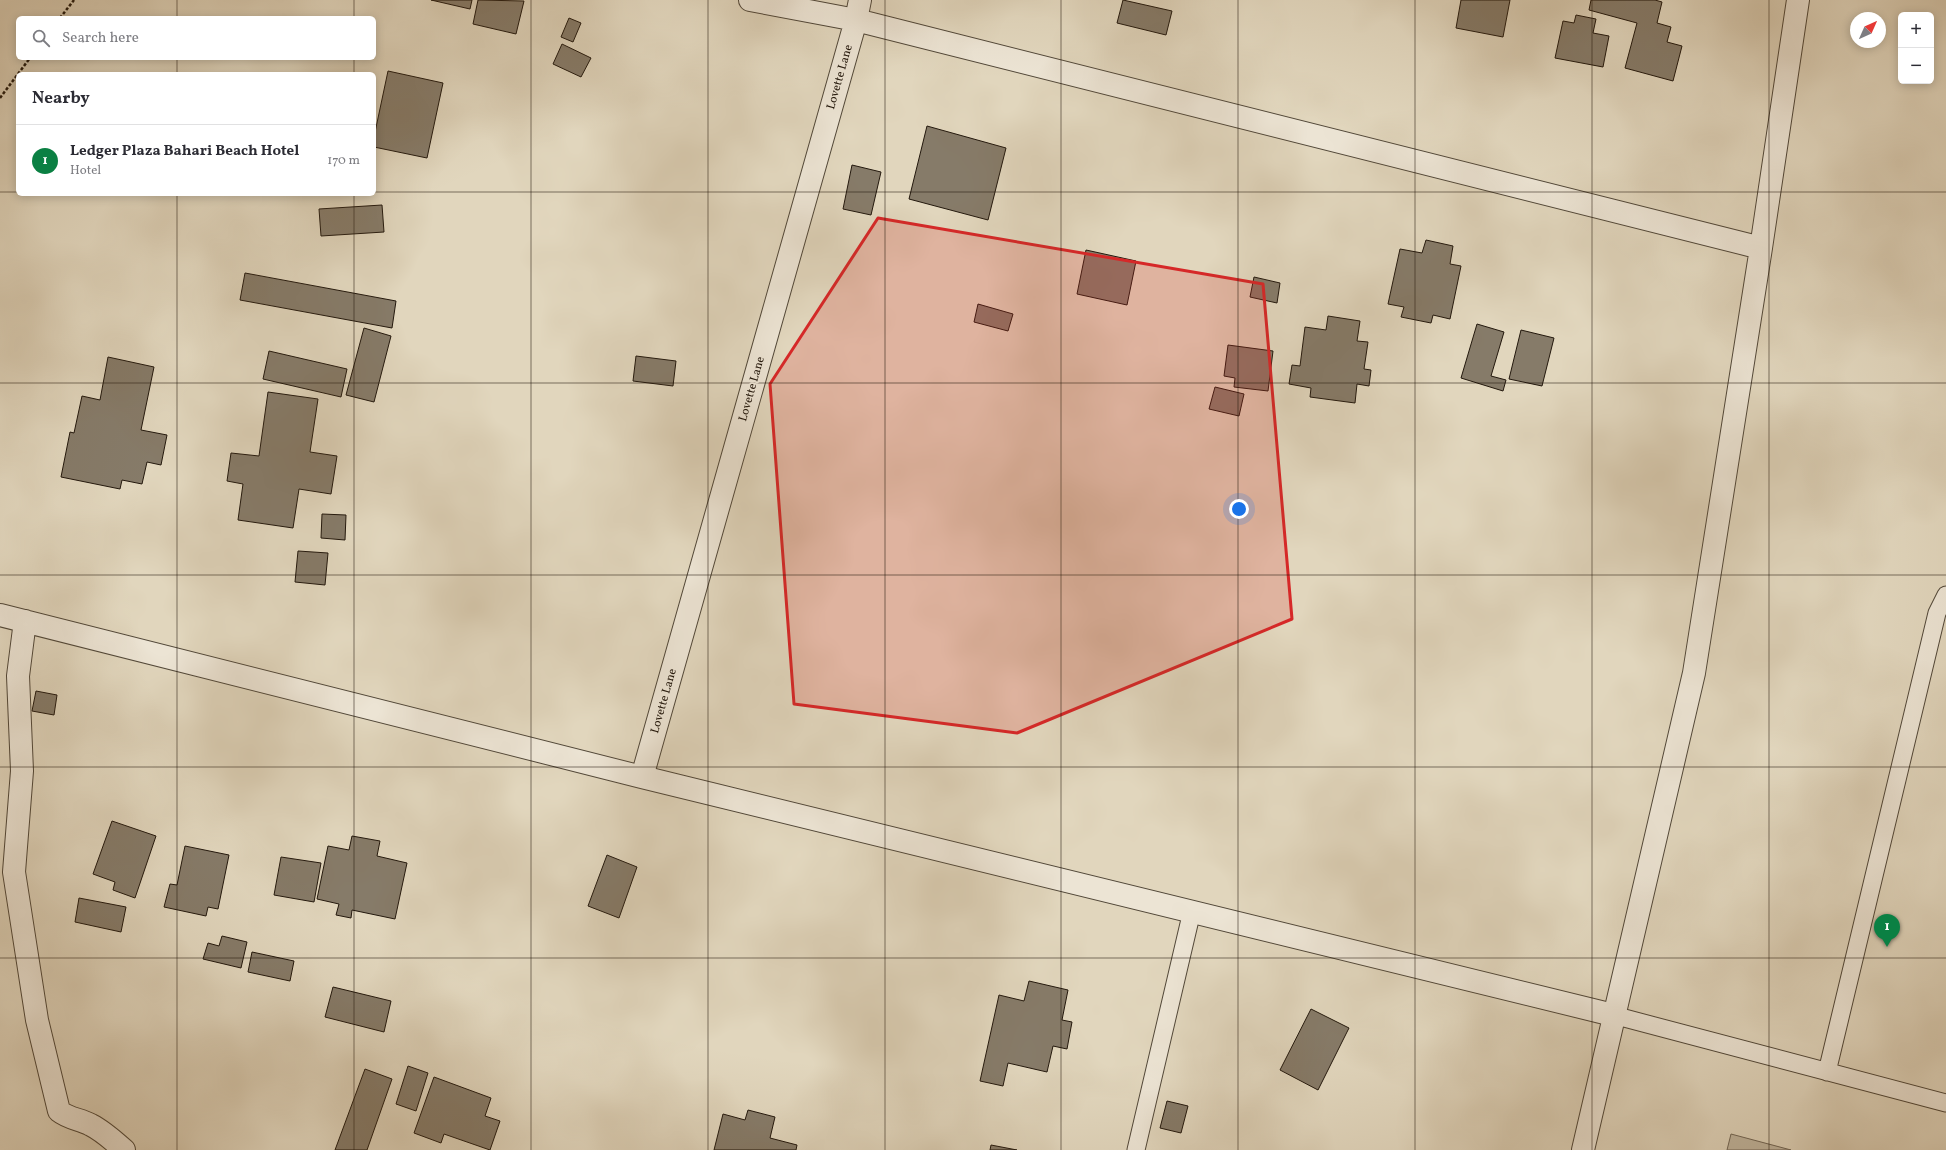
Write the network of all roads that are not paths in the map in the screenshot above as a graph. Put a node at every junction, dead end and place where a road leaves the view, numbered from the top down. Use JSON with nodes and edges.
{"nodes":[{"id":1,"x":750,"y":0,"type":"edge"},
{"id":2,"x":1798,"y":0,"type":"edge"},
{"id":3,"x":858,"y":10,"type":"edge"},
{"id":4,"x":1761,"y":248,"type":"junction"},
{"id":5,"x":1946,"y":595,"type":"edge"},
{"id":6,"x":0,"y":614,"type":"edge"},
{"id":7,"x":25,"y":621,"type":"junction"},
{"id":8,"x":642,"y":777,"type":"junction"},
{"id":9,"x":1192,"y":911,"type":"junction"},
{"id":10,"x":1613,"y":1014,"type":"junction"},
{"id":11,"x":1827,"y":1072,"type":"junction"},
{"id":12,"x":1946,"y":1103,"type":"edge"},
{"id":13,"x":124,"y":1150,"type":"edge"},
{"id":14,"x":1136,"y":1150,"type":"edge"},
{"id":15,"x":1583,"y":1150,"type":"edge"}],
"edges":[{"from":1,"to":3,"type":"street"},
{"from":2,"to":4,"type":"street"},
{"from":3,"to":4,"type":"street"},
{"from":3,"to":8,"type":"street","name":"Lovette Lane"},
{"from":4,"to":10,"type":"street"},
{"from":5,"to":11,"type":"lane"},
{"from":6,"to":7,"type":"street"},
{"from":7,"to":8,"type":"street"},
{"from":7,"to":13,"type":"street"},
{"from":8,"to":9,"type":"street"},
{"from":9,"to":10,"type":"street"},
{"from":9,"to":14,"type":"lane"},
{"from":10,"to":11,"type":"lane"},
{"from":10,"to":15,"type":"street"},
{"from":11,"to":12,"type":"lane"}]}
